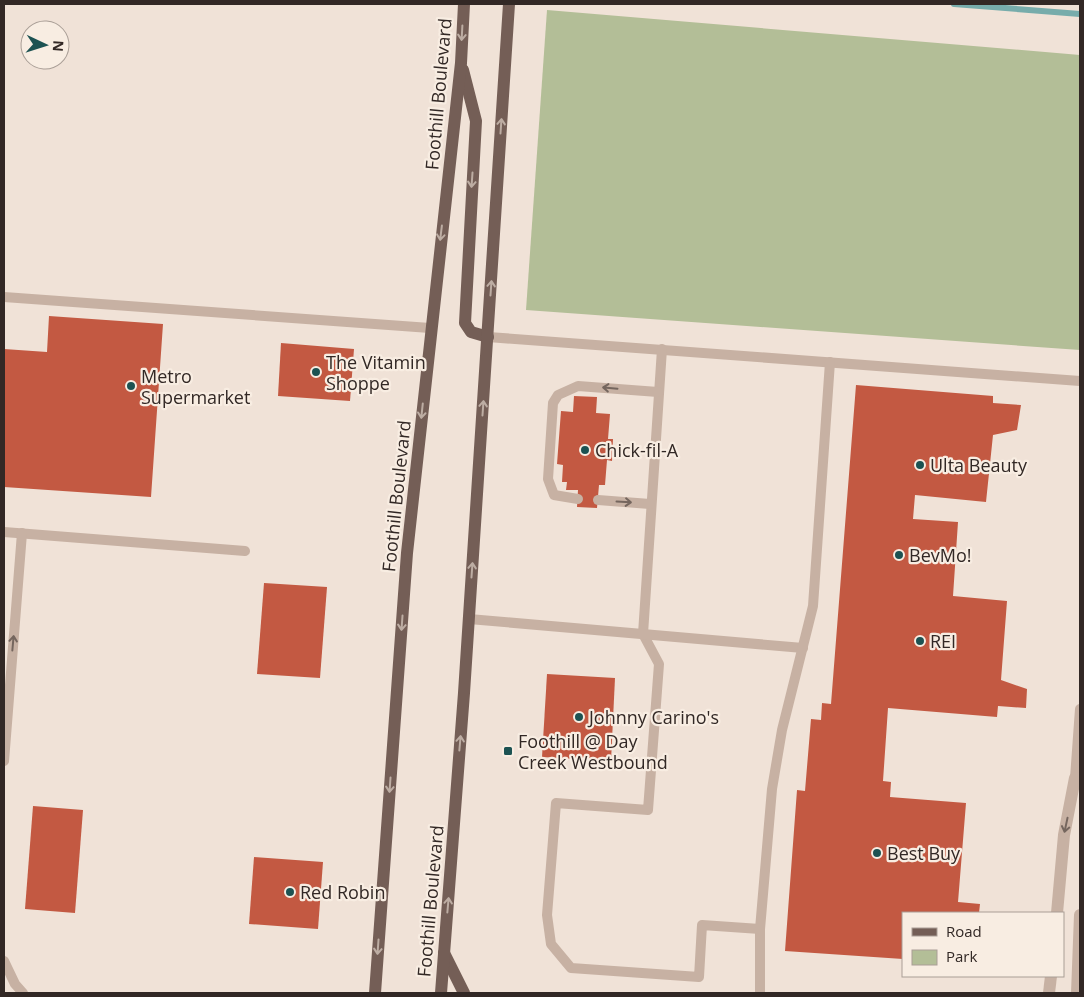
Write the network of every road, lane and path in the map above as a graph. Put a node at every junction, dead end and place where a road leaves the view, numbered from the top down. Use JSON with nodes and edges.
{"nodes":[{"id":1,"x":464,"y":4,"type":"edge"},
{"id":2,"x":509,"y":4,"type":"edge"},
{"id":3,"x":461,"y":63,"type":"junction"},
{"id":4,"x":4,"y":297,"type":"edge"},
{"id":5,"x":430,"y":328,"type":"junction"},
{"id":6,"x":488,"y":337,"type":"junction"},
{"id":7,"x":662,"y":350,"type":"junction"},
{"id":8,"x":830,"y":362,"type":"junction"},
{"id":9,"x":1080,"y":381,"type":"edge"},
{"id":10,"x":658,"y":392,"type":"junction"},
{"id":11,"x":578,"y":499,"type":"dead end"},
{"id":12,"x":598,"y":500,"type":"dead end"},
{"id":13,"x":650,"y":504,"type":"junction"},
{"id":14,"x":4,"y":532,"type":"edge"},
{"id":15,"x":22,"y":533,"type":"junction"},
{"id":16,"x":245,"y":551,"type":"dead end"},
{"id":17,"x":469,"y":619,"type":"junction"},
{"id":18,"x":643,"y":634,"type":"junction"},
{"id":19,"x":803,"y":648,"type":"junction"},
{"id":20,"x":8,"y":663,"type":"edge"},
{"id":21,"x":1080,"y":709,"type":"edge"},
{"id":22,"x":4,"y":761,"type":"edge"},
{"id":23,"x":1078,"y":778,"type":"edge"},
{"id":24,"x":1080,"y":805,"type":"edge"},
{"id":25,"x":1057,"y":912,"type":"edge"},
{"id":26,"x":1080,"y":916,"type":"edge"},
{"id":27,"x":760,"y":929,"type":"junction"},
{"id":28,"x":444,"y":953,"type":"junction"},
{"id":29,"x":4,"y":961,"type":"edge"},
{"id":30,"x":1051,"y":977,"type":"edge"},
{"id":31,"x":23,"y":993,"type":"edge"},
{"id":32,"x":375,"y":993,"type":"edge"},
{"id":33,"x":441,"y":993,"type":"edge"},
{"id":34,"x":464,"y":993,"type":"edge"},
{"id":35,"x":760,"y":993,"type":"edge"},
{"id":36,"x":1049,"y":993,"type":"edge"},
{"id":37,"x":1077,"y":993,"type":"edge"}],
"edges":[{"from":1,"to":3,"type":"main road","name":"Foothill Boulevard","one_way":true},
{"from":6,"to":2,"type":"main road","name":"Foothill Boulevard","one_way":true},
{"from":3,"to":5,"type":"main road","name":"Foothill Boulevard","one_way":true},
{"from":3,"to":6,"type":"main road","one_way":true},
{"from":4,"to":5,"type":"lane"},
{"from":5,"to":32,"type":"main road","name":"Foothill Boulevard","one_way":true},
{"from":6,"to":7,"type":"lane"},
{"from":17,"to":6,"type":"main road","name":"Foothill Boulevard","one_way":true},
{"from":7,"to":8,"type":"lane"},
{"from":7,"to":10,"type":"lane"},
{"from":8,"to":9,"type":"lane"},
{"from":8,"to":19,"type":"lane"},
{"from":10,"to":11,"type":"lane","one_way":true},
{"from":10,"to":13,"type":"lane"},
{"from":12,"to":13,"type":"lane","one_way":true},
{"from":13,"to":18,"type":"lane"},
{"from":14,"to":15,"type":"lane"},
{"from":15,"to":16,"type":"lane"},
{"from":20,"to":15,"type":"lane","one_way":true},
{"from":17,"to":18,"type":"lane"},
{"from":28,"to":17,"type":"main road","name":"Foothill Boulevard","one_way":true},
{"from":18,"to":19,"type":"lane"},
{"from":18,"to":27,"type":"lane"},
{"from":19,"to":27,"type":"lane"},
{"from":20,"to":22,"type":"lane"},
{"from":21,"to":23,"type":"lane"},
{"from":23,"to":24,"type":"street"},
{"from":23,"to":25,"type":"street","one_way":true},
{"from":26,"to":37,"type":"street"},
{"from":27,"to":35,"type":"lane"},
{"from":28,"to":33,"type":"main road","name":"Foothill Boulevard"},
{"from":28,"to":34,"type":"main road"},
{"from":29,"to":31,"type":"lane"},
{"from":30,"to":36,"type":"street"}]}
